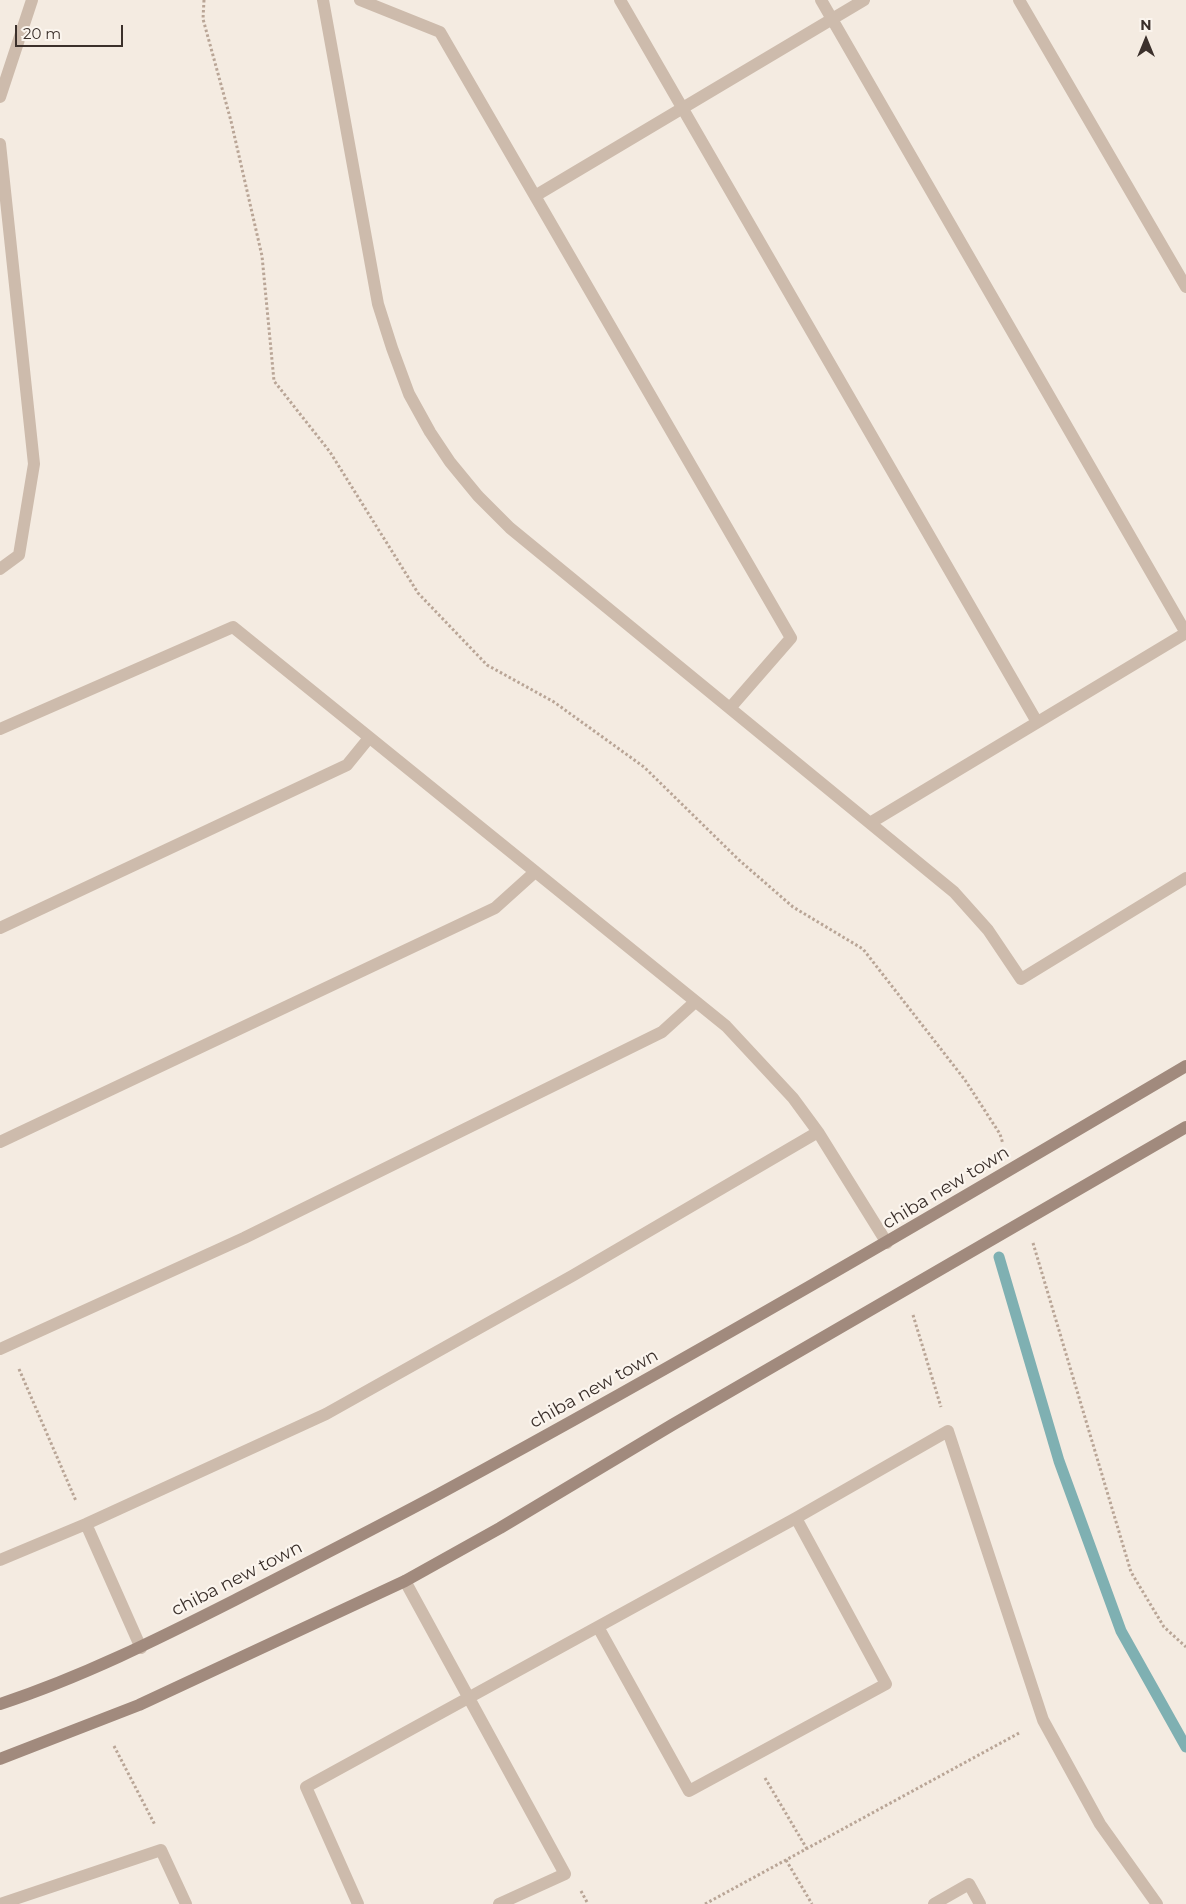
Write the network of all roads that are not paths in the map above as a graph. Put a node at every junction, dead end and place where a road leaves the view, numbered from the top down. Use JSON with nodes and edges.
{"nodes":[{"id":1,"x":32,"y":0,"type":"edge"},
{"id":2,"x":323,"y":0,"type":"edge"},
{"id":3,"x":360,"y":0,"type":"edge"},
{"id":4,"x":620,"y":0,"type":"edge"},
{"id":5,"x":821,"y":0,"type":"edge"},
{"id":6,"x":864,"y":0,"type":"edge"},
{"id":7,"x":1019,"y":0,"type":"edge"},
{"id":8,"x":832,"y":20,"type":"junction"},
{"id":9,"x":0,"y":97,"type":"edge"},
{"id":10,"x":683,"y":108,"type":"junction"},
{"id":11,"x":0,"y":144,"type":"edge"},
{"id":12,"x":535,"y":196,"type":"junction"},
{"id":13,"x":1186,"y":287,"type":"edge"},
{"id":14,"x":0,"y":569,"type":"edge"},
{"id":15,"x":1186,"y":633,"type":"edge"},
{"id":16,"x":730,"y":708,"type":"junction"},
{"id":17,"x":1037,"y":722,"type":"junction"},
{"id":18,"x":0,"y":729,"type":"edge"},
{"id":19,"x":369,"y":738,"type":"junction"},
{"id":20,"x":870,"y":823,"type":"junction"},
{"id":21,"x":535,"y":872,"type":"junction"},
{"id":22,"x":1186,"y":878,"type":"edge"},
{"id":23,"x":0,"y":928,"type":"edge"},
{"id":24,"x":695,"y":1002,"type":"junction"},
{"id":25,"x":1186,"y":1066,"type":"edge"},
{"id":26,"x":1186,"y":1127,"type":"edge"},
{"id":27,"x":818,"y":1132,"type":"junction"},
{"id":28,"x":0,"y":1142,"type":"edge"},
{"id":29,"x":887,"y":1243,"type":"junction"},
{"id":30,"x":4,"y":1347,"type":"edge"},
{"id":31,"x":796,"y":1518,"type":"junction"},
{"id":32,"x":86,"y":1524,"type":"junction"},
{"id":33,"x":0,"y":1560,"type":"edge"},
{"id":34,"x":404,"y":1581,"type":"junction"},
{"id":35,"x":598,"y":1627,"type":"junction"},
{"id":36,"x":141,"y":1648,"type":"junction"},
{"id":37,"x":467,"y":1698,"type":"junction"},
{"id":38,"x":0,"y":1704,"type":"edge"},
{"id":39,"x":0,"y":1759,"type":"edge"},
{"id":40,"x":35,"y":1898,"type":"edge"},
{"id":41,"x":0,"y":1904,"type":"edge"},
{"id":42,"x":186,"y":1904,"type":"edge"},
{"id":43,"x":358,"y":1904,"type":"edge"},
{"id":44,"x":499,"y":1904,"type":"edge"},
{"id":45,"x":934,"y":1904,"type":"edge"},
{"id":46,"x":980,"y":1904,"type":"edge"},
{"id":47,"x":1157,"y":1904,"type":"edge"}],
"edges":[{"from":1,"to":9,"type":"street"},
{"from":2,"to":16,"type":"street"},
{"from":3,"to":12,"type":"street"},
{"from":4,"to":10,"type":"street"},
{"from":5,"to":8,"type":"street"},
{"from":6,"to":8,"type":"street"},
{"from":7,"to":13,"type":"street"},
{"from":8,"to":10,"type":"street"},
{"from":8,"to":15,"type":"street"},
{"from":10,"to":12,"type":"street"},
{"from":10,"to":17,"type":"street"},
{"from":11,"to":14,"type":"street"},
{"from":12,"to":16,"type":"street"},
{"from":15,"to":17,"type":"street"},
{"from":16,"to":20,"type":"street"},
{"from":17,"to":20,"type":"street"},
{"from":18,"to":19,"type":"street"},
{"from":19,"to":21,"type":"street"},
{"from":19,"to":23,"type":"street"},
{"from":20,"to":22,"type":"street"},
{"from":21,"to":24,"type":"street"},
{"from":21,"to":28,"type":"street"},
{"from":24,"to":27,"type":"street"},
{"from":24,"to":30,"type":"street"},
{"from":25,"to":29,"type":"main road","name":"chiba new town"},
{"from":26,"to":34,"type":"main road"},
{"from":27,"to":29,"type":"street"},
{"from":27,"to":32,"type":"street"},
{"from":29,"to":36,"type":"main road","name":"chiba new town"},
{"from":31,"to":35,"type":"street"},
{"from":31,"to":35,"type":"street"},
{"from":31,"to":47,"type":"street"},
{"from":32,"to":33,"type":"street"},
{"from":32,"to":36,"type":"street"},
{"from":34,"to":37,"type":"street"},
{"from":34,"to":39,"type":"main road"},
{"from":35,"to":37,"type":"street"},
{"from":36,"to":38,"type":"main road","name":"chiba new town"},
{"from":37,"to":43,"type":"street"},
{"from":37,"to":44,"type":"street"},
{"from":40,"to":41,"type":"street"},
{"from":40,"to":42,"type":"street"},
{"from":45,"to":46,"type":"street"}]}
